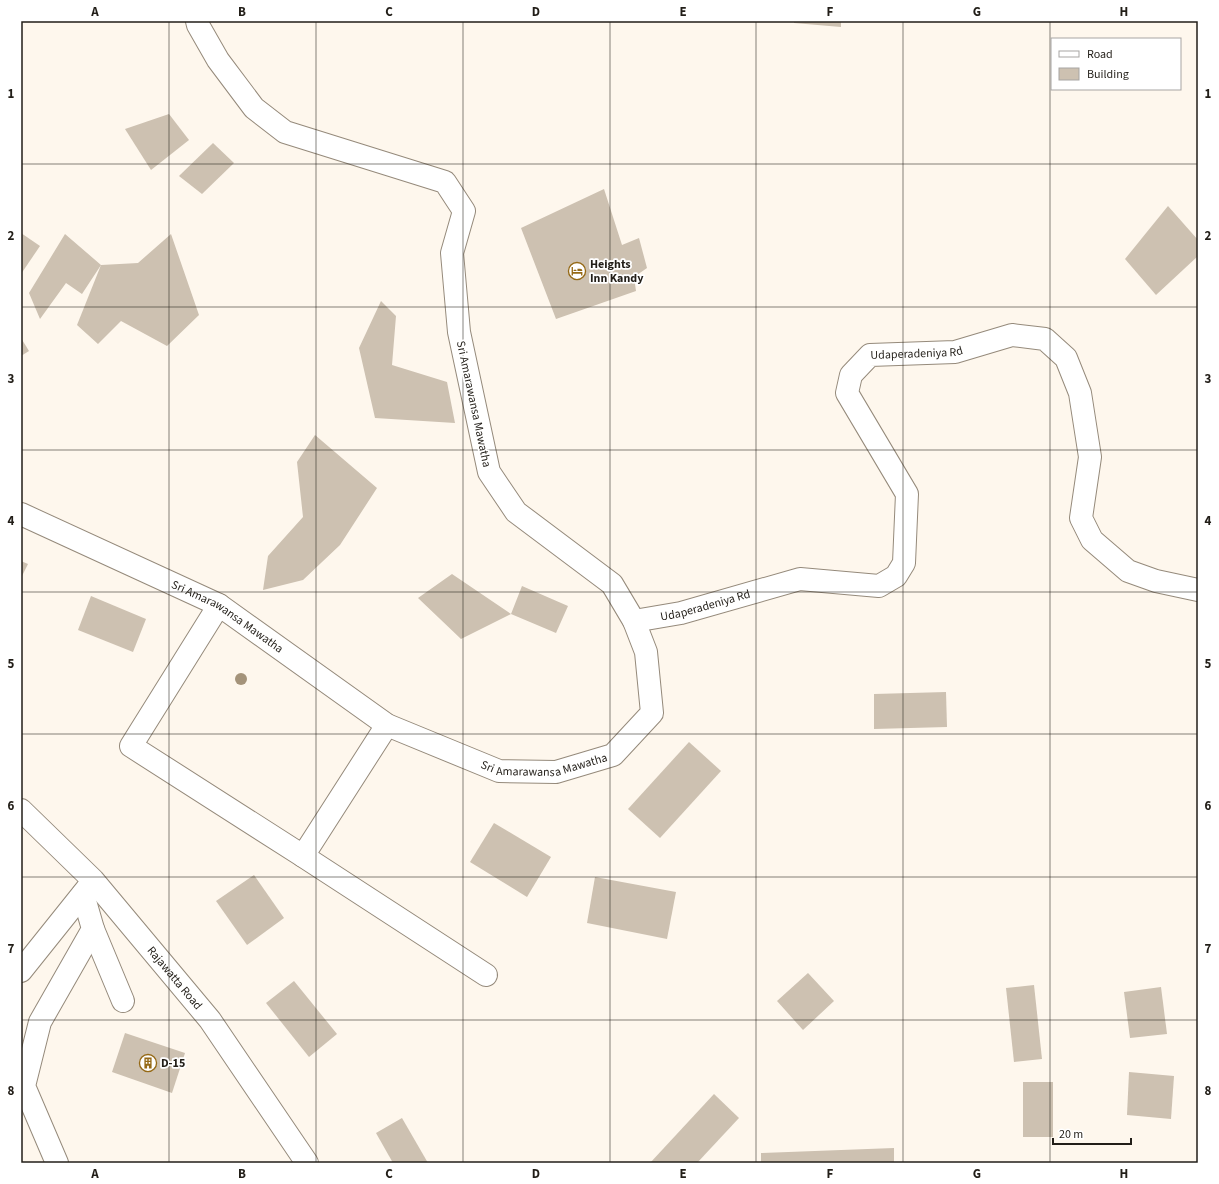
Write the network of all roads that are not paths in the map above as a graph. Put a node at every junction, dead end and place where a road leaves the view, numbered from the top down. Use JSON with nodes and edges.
{"nodes":[{"id":1,"x":197,"y":21,"type":"edge"},
{"id":2,"x":21,"y":514,"type":"edge"},
{"id":3,"x":1198,"y":590,"type":"edge"},
{"id":4,"x":219,"y":605,"type":"junction"},
{"id":5,"x":634,"y":621,"type":"junction"},
{"id":6,"x":387,"y":725,"type":"junction"},
{"id":7,"x":21,"y":810,"type":"edge"},
{"id":8,"x":303,"y":856,"type":"junction"},
{"id":9,"x":88,"y":887,"type":"junction"},
{"id":10,"x":93,"y":929,"type":"junction"},
{"id":11,"x":21,"y":971,"type":"edge"},
{"id":12,"x":486,"y":975,"type":"dead end"},
{"id":13,"x":123,"y":1001,"type":"dead end"},
{"id":14,"x":57,"y":1163,"type":"edge"},
{"id":15,"x":307,"y":1163,"type":"edge"}],
"edges":[{"from":1,"to":5,"type":"street","name":"Sri Amarawansa Mawatha"},
{"from":2,"to":4,"type":"street","name":"Sri Amarawansa Mawatha"},
{"from":3,"to":5,"type":"street","name":"Udaperadeniya Rd"},
{"from":4,"to":6,"type":"street","name":"Sri Amarawansa Mawatha"},
{"from":4,"to":8,"type":"street"},
{"from":5,"to":6,"type":"street","name":"Sri Amarawansa Mawatha"},
{"from":6,"to":8,"type":"street"},
{"from":7,"to":9,"type":"street","name":"Rajawatta Road"},
{"from":8,"to":12,"type":"street"},
{"from":9,"to":10,"type":"street"},
{"from":9,"to":11,"type":"street"},
{"from":9,"to":15,"type":"street","name":"Rajawatta Road"},
{"from":10,"to":13,"type":"street"},
{"from":10,"to":14,"type":"street"}]}
